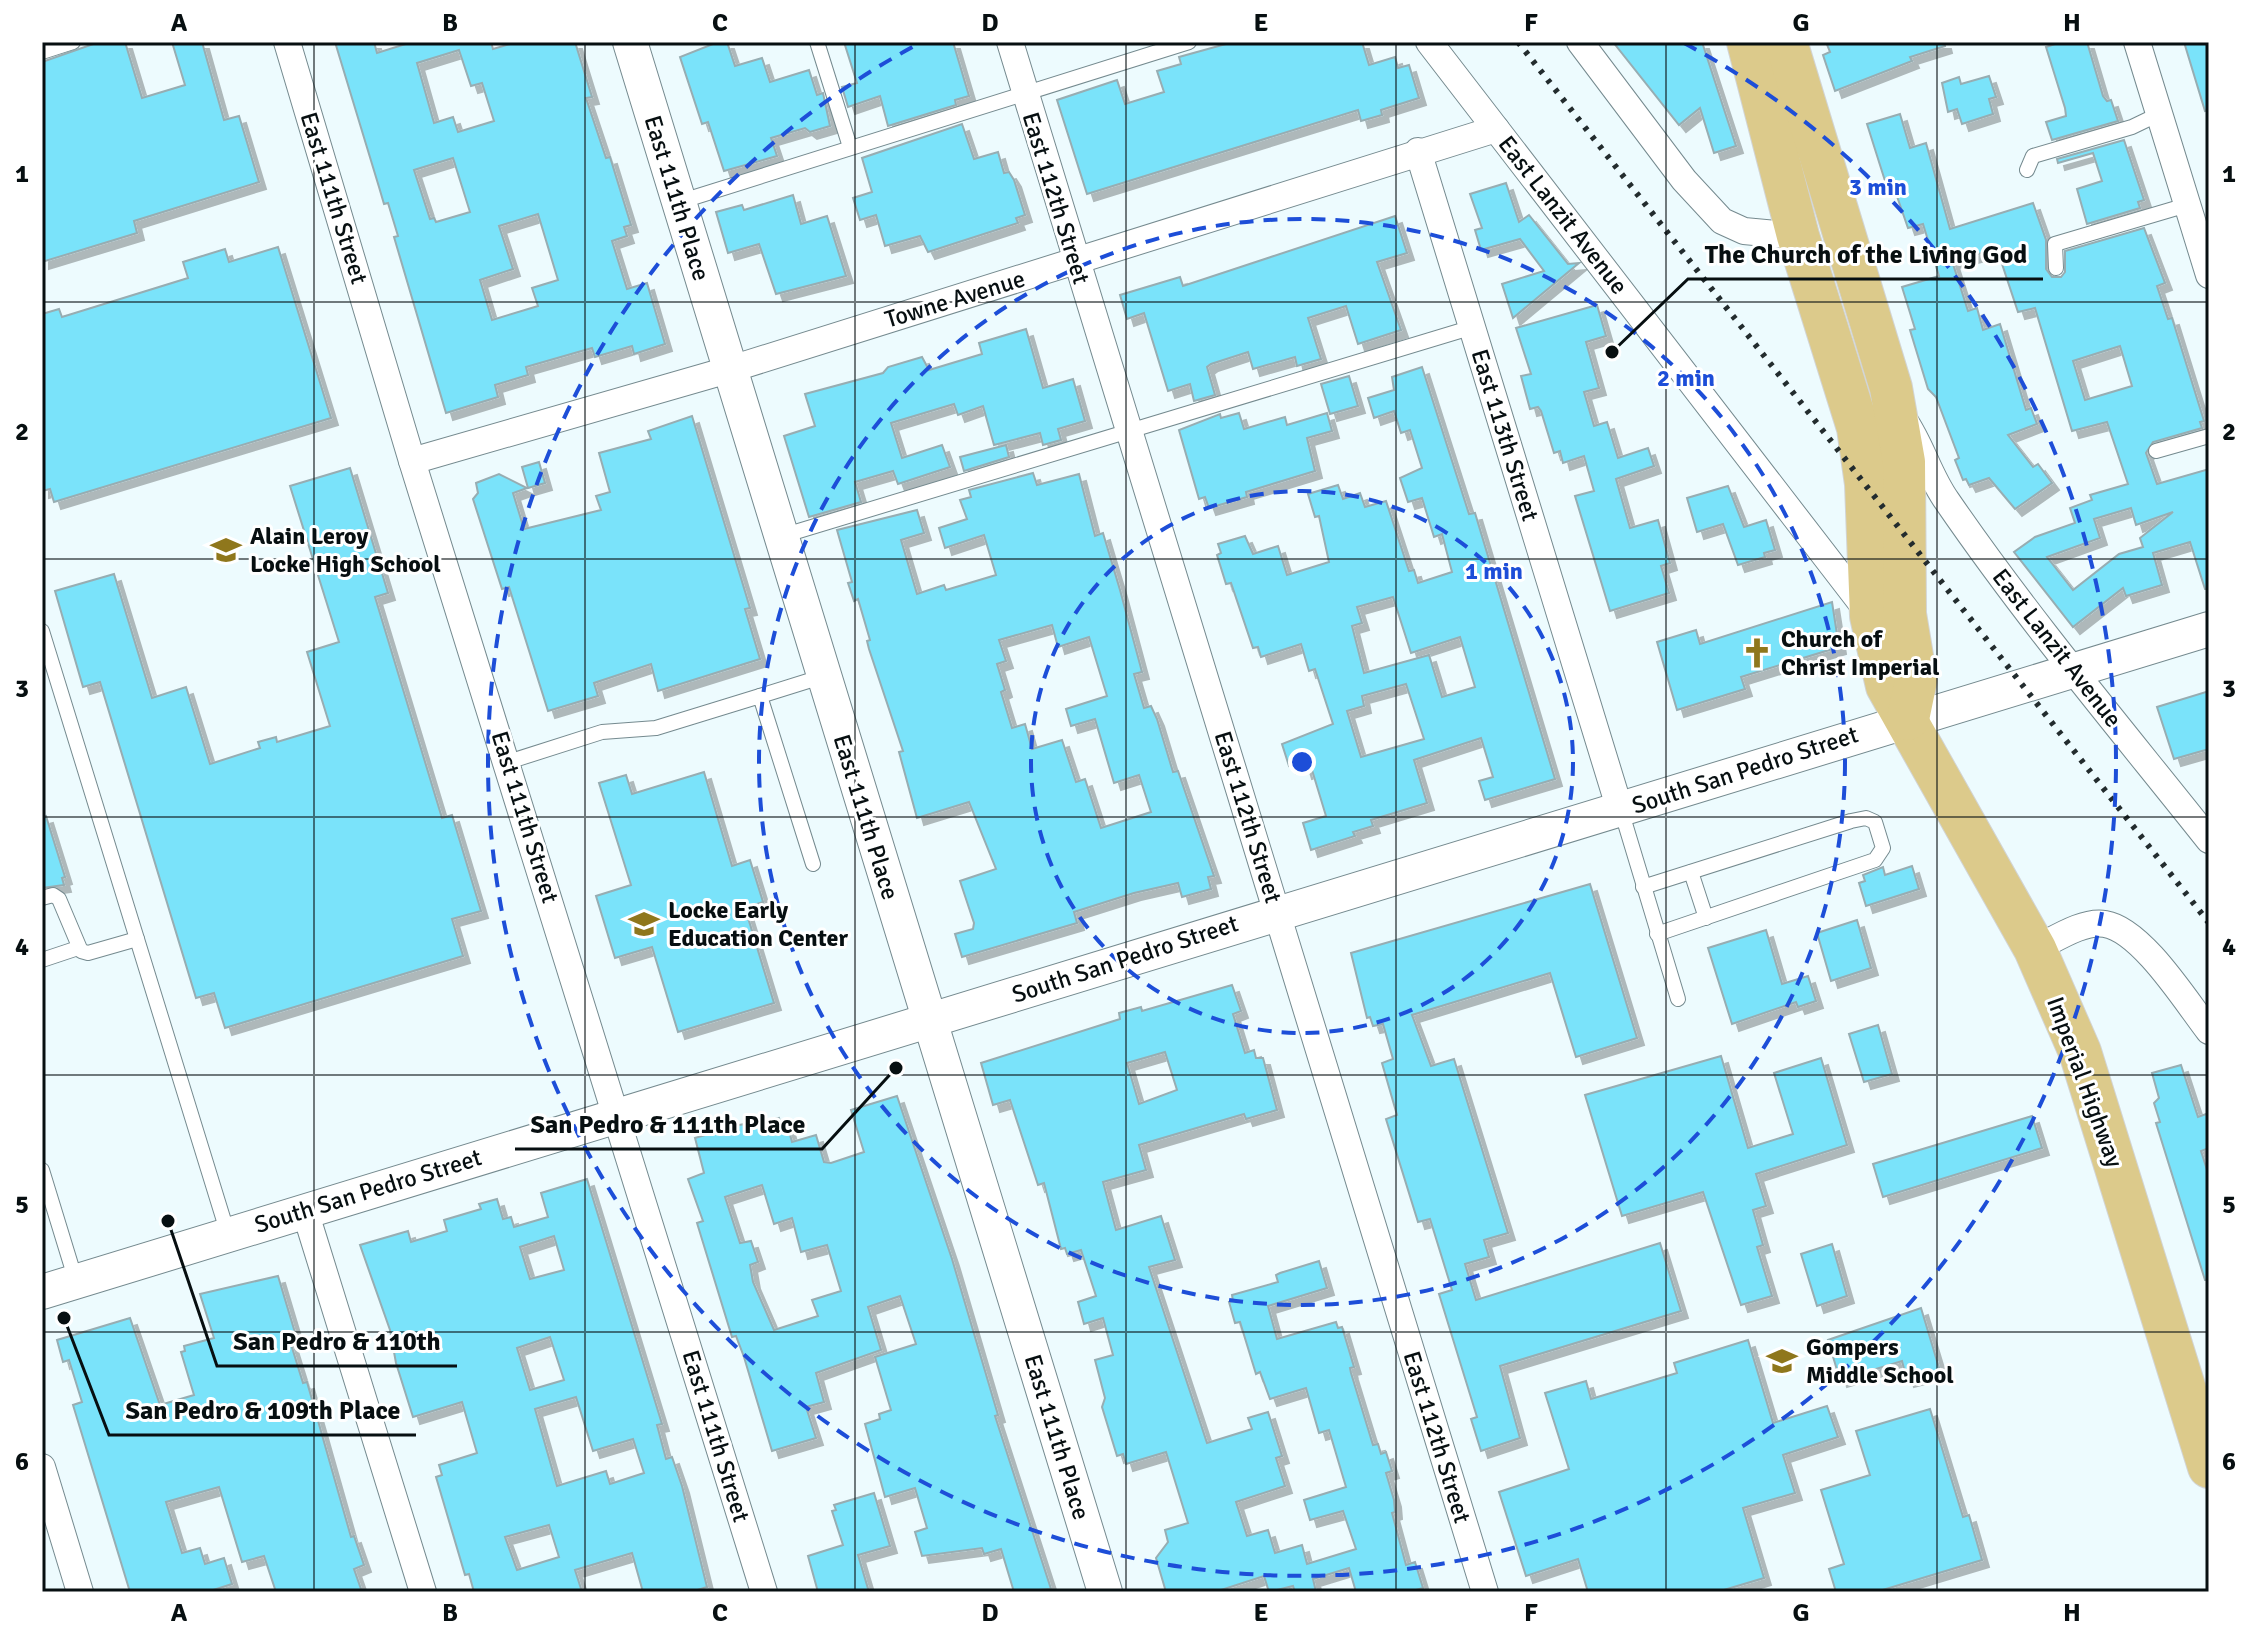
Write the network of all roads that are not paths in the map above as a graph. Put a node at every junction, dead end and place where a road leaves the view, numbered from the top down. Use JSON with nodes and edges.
{"nodes":[{"id":1,"x":73,"y":42,"type":"edge"},
{"id":2,"x":287,"y":42,"type":"edge"},
{"id":3,"x":630,"y":42,"type":"edge"},
{"id":4,"x":817,"y":42,"type":"edge"},
{"id":5,"x":1010,"y":42,"type":"edge"},
{"id":6,"x":1189,"y":42,"type":"edge"},
{"id":7,"x":1429,"y":42,"type":"edge"},
{"id":8,"x":1580,"y":42,"type":"edge"},
{"id":9,"x":1748,"y":42,"type":"edge"},
{"id":10,"x":1786,"y":42,"type":"edge"},
{"id":11,"x":2137,"y":42,"type":"edge"},
{"id":12,"x":42,"y":52,"type":"edge"},
{"id":13,"x":1025,"y":93,"type":"junction"},
{"id":14,"x":2159,"y":114,"type":"junction"},
{"id":15,"x":1496,"y":129,"type":"junction"},
{"id":16,"x":850,"y":147,"type":"junction"},
{"id":17,"x":1418,"y":151,"type":"junction"},
{"id":18,"x":2027,"y":170,"type":"dead end"},
{"id":19,"x":679,"y":202,"type":"junction"},
{"id":20,"x":2187,"y":205,"type":"junction"},
{"id":21,"x":1798,"y":236,"type":"junction"},
{"id":22,"x":1075,"y":262,"type":"junction"},
{"id":23,"x":2056,"y":268,"type":"dead end"},
{"id":24,"x":2209,"y":275,"type":"edge"},
{"id":25,"x":1473,"y":327,"type":"junction"},
{"id":26,"x":728,"y":370,"type":"junction"},
{"id":27,"x":1893,"y":397,"type":"junction"},
{"id":28,"x":1127,"y":429,"type":"junction"},
{"id":29,"x":2209,"y":436,"type":"edge"},
{"id":30,"x":2156,"y":451,"type":"dead end"},
{"id":31,"x":412,"y":461,"type":"junction"},
{"id":32,"x":781,"y":536,"type":"junction"},
{"id":33,"x":1871,"y":616,"type":"junction"},
{"id":34,"x":2209,"y":629,"type":"edge"},
{"id":35,"x":42,"y":631,"type":"edge"},
{"id":36,"x":2073,"y":669,"type":"junction"},
{"id":37,"x":824,"y":676,"type":"junction"},
{"id":38,"x":760,"y":696,"type":"junction"},
{"id":39,"x":1908,"y":719,"type":"junction"},
{"id":40,"x":508,"y":762,"type":"junction"},
{"id":41,"x":1620,"y":810,"type":"junction"},
{"id":42,"x":2209,"y":840,"type":"edge"},
{"id":43,"x":813,"y":864,"type":"dead end"},
{"id":44,"x":1691,"y":872,"type":"junction"},
{"id":45,"x":1643,"y":887,"type":"junction"},
{"id":46,"x":42,"y":898,"type":"edge"},
{"id":47,"x":1277,"y":911,"type":"junction"},
{"id":48,"x":1706,"y":918,"type":"junction"},
{"id":49,"x":1657,"y":934,"type":"junction"},
{"id":50,"x":137,"y":939,"type":"junction"},
{"id":51,"x":78,"y":948,"type":"junction"},
{"id":52,"x":2035,"y":949,"type":"junction"},
{"id":53,"x":42,"y":960,"type":"edge"},
{"id":54,"x":1678,"y":999,"type":"dead end"},
{"id":55,"x":928,"y":1022,"type":"junction"},
{"id":56,"x":2209,"y":1031,"type":"edge"},
{"id":57,"x":617,"y":1117,"type":"junction"},
{"id":58,"x":42,"y":1170,"type":"edge"},
{"id":59,"x":305,"y":1211,"type":"junction"},
{"id":60,"x":228,"y":1234,"type":"junction"},
{"id":61,"x":76,"y":1281,"type":"junction"},
{"id":62,"x":42,"y":1292,"type":"edge"},
{"id":63,"x":42,"y":1467,"type":"edge"},
{"id":64,"x":2209,"y":1467,"type":"edge"},
{"id":65,"x":80,"y":1592,"type":"edge"},
{"id":66,"x":423,"y":1592,"type":"edge"},
{"id":67,"x":764,"y":1592,"type":"edge"},
{"id":68,"x":1105,"y":1592,"type":"edge"},
{"id":69,"x":1485,"y":1592,"type":"edge"}],
"edges":[{"from":1,"to":12,"type":"lane"},
{"from":2,"to":31,"type":"street","name":"East 111th Street"},
{"from":3,"to":19,"type":"street","name":"East 111th Place"},
{"from":4,"to":16,"type":"lane"},
{"from":5,"to":13,"type":"street","name":"East 112th Street"},
{"from":6,"to":13,"type":"lane"},
{"from":7,"to":15,"type":"street","name":"East Lanzit Avenue"},
{"from":8,"to":21,"type":"street"},
{"from":9,"to":21,"type":"main road","name":"Imperial Highway"},
{"from":10,"to":27,"type":"main road"},
{"from":11,"to":14,"type":"street"},
{"from":13,"to":16,"type":"lane"},
{"from":13,"to":22,"type":"street","name":"East 112th Street"},
{"from":14,"to":18,"type":"lane"},
{"from":14,"to":20,"type":"street"},
{"from":15,"to":17,"type":"street","name":"Towne Avenue"},
{"from":15,"to":33,"type":"street","name":"East Lanzit Avenue"},
{"from":16,"to":19,"type":"lane"},
{"from":17,"to":22,"type":"street","name":"Towne Avenue"},
{"from":17,"to":25,"type":"street","name":"East 113th Street"},
{"from":19,"to":26,"type":"street","name":"East 111th Place"},
{"from":20,"to":23,"type":"lane"},
{"from":20,"to":24,"type":"street"},
{"from":21,"to":27,"type":"main road"},
{"from":21,"to":33,"type":"main road","name":"Imperial Highway"},
{"from":22,"to":26,"type":"street","name":"Towne Avenue"},
{"from":22,"to":28,"type":"street","name":"East 112th Street"},
{"from":25,"to":28,"type":"lane"},
{"from":25,"to":41,"type":"street","name":"East 113th Street"},
{"from":26,"to":31,"type":"street","name":"Towne Avenue"},
{"from":26,"to":32,"type":"street","name":"East 111th Place"},
{"from":27,"to":36,"type":"street","name":"East Lanzit Avenue"},
{"from":27,"to":39,"type":"main road"},
{"from":28,"to":32,"type":"lane"},
{"from":28,"to":47,"type":"street","name":"East 112th Street"},
{"from":29,"to":30,"type":"lane"},
{"from":31,"to":40,"type":"street","name":"East 111th Street"},
{"from":32,"to":37,"type":"street","name":"East 111th Place"},
{"from":33,"to":39,"type":"main road","name":"Imperial Highway"},
{"from":34,"to":36,"type":"street","name":"South San Pedro Street"},
{"from":35,"to":50,"type":"lane"},
{"from":36,"to":39,"type":"street","name":"South San Pedro Street"},
{"from":36,"to":42,"type":"street","name":"East Lanzit Avenue"},
{"from":37,"to":38,"type":"lane"},
{"from":37,"to":55,"type":"street","name":"East 111th Place"},
{"from":38,"to":40,"type":"lane"},
{"from":38,"to":43,"type":"lane"},
{"from":39,"to":41,"type":"street","name":"South San Pedro Street"},
{"from":39,"to":52,"type":"main road","name":"Imperial Highway"},
{"from":40,"to":57,"type":"street","name":"East 111th Street"},
{"from":41,"to":45,"type":"lane"},
{"from":41,"to":47,"type":"street","name":"South San Pedro Street"},
{"from":44,"to":45,"type":"lane"},
{"from":44,"to":48,"type":"lane"},
{"from":44,"to":48,"type":"lane"},
{"from":45,"to":49,"type":"lane"},
{"from":46,"to":51,"type":"lane"},
{"from":47,"to":55,"type":"street","name":"South San Pedro Street"},
{"from":47,"to":69,"type":"street","name":"East 112th Street"},
{"from":48,"to":49,"type":"lane"},
{"from":49,"to":54,"type":"lane"},
{"from":50,"to":51,"type":"lane"},
{"from":50,"to":60,"type":"lane"},
{"from":51,"to":53,"type":"lane"},
{"from":52,"to":56,"type":"street"},
{"from":52,"to":64,"type":"main road","name":"Imperial Highway"},
{"from":55,"to":57,"type":"street","name":"South San Pedro Street"},
{"from":55,"to":68,"type":"street","name":"East 111th Place"},
{"from":57,"to":59,"type":"street","name":"South San Pedro Street"},
{"from":57,"to":67,"type":"street","name":"East 111th Street"},
{"from":58,"to":61,"type":"lane"},
{"from":59,"to":60,"type":"street","name":"South San Pedro Street"},
{"from":59,"to":66,"type":"street"},
{"from":60,"to":61,"type":"street","name":"South San Pedro Street"},
{"from":61,"to":62,"type":"street","name":"South San Pedro Street"},
{"from":63,"to":65,"type":"street"}]}
